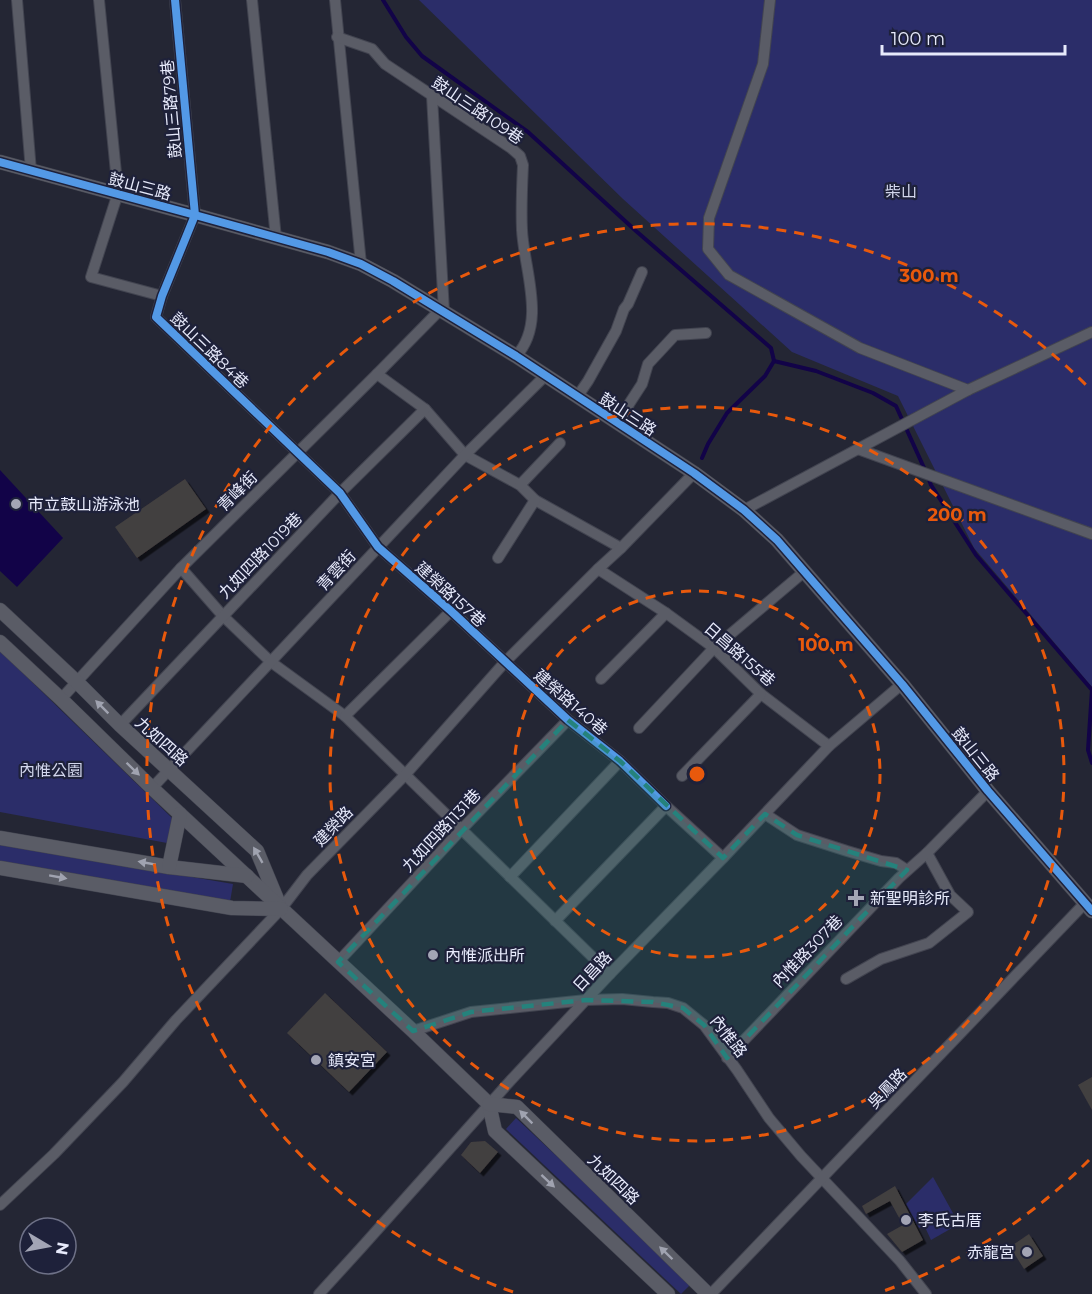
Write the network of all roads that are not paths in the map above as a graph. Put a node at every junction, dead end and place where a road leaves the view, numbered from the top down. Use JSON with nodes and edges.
{"nodes":[{"id":1,"x":17,"y":0,"type":"edge"},
{"id":2,"x":99,"y":0,"type":"edge"},
{"id":3,"x":175,"y":0,"type":"edge"},
{"id":4,"x":252,"y":0,"type":"edge"},
{"id":5,"x":334,"y":0,"type":"edge"},
{"id":6,"x":770,"y":0,"type":"edge"},
{"id":7,"x":337,"y":37,"type":"junction"},
{"id":8,"x":432,"y":96,"type":"junction"},
{"id":9,"x":0,"y":162,"type":"edge"},
{"id":10,"x":31,"y":171,"type":"junction"},
{"id":11,"x":118,"y":193,"type":"junction"},
{"id":12,"x":195,"y":215,"type":"junction"},
{"id":13,"x":276,"y":238,"type":"junction"},
{"id":14,"x":361,"y":264,"type":"junction"},
{"id":15,"x":642,"y":273,"type":"dead end"},
{"id":16,"x":162,"y":296,"type":"junction"},
{"id":17,"x":442,"y":311,"type":"junction"},
{"id":18,"x":1092,"y":332,"type":"edge"},
{"id":19,"x":706,"y":333,"type":"dead end"},
{"id":20,"x":516,"y":356,"type":"junction"},
{"id":21,"x":377,"y":374,"type":"junction"},
{"id":22,"x":545,"y":376,"type":"junction"},
{"id":23,"x":968,"y":390,"type":"junction"},
{"id":24,"x":577,"y":397,"type":"junction"},
{"id":25,"x":425,"y":409,"type":"junction"},
{"id":26,"x":621,"y":425,"type":"junction"},
{"id":27,"x":560,"y":443,"type":"dead end"},
{"id":28,"x":858,"y":449,"type":"junction"},
{"id":29,"x":297,"y":453,"type":"junction"},
{"id":30,"x":465,"y":455,"type":"junction"},
{"id":31,"x":694,"y":473,"type":"junction"},
{"id":32,"x":520,"y":485,"type":"junction"},
{"id":33,"x":340,"y":493,"type":"junction"},
{"id":34,"x":536,"y":500,"type":"junction"},
{"id":35,"x":744,"y":510,"type":"junction"},
{"id":36,"x":1092,"y":534,"type":"edge"},
{"id":37,"x":378,"y":547,"type":"junction"},
{"id":38,"x":621,"y":548,"type":"junction"},
{"id":39,"x":498,"y":558,"type":"dead end"},
{"id":40,"x":181,"y":568,"type":"junction"},
{"id":41,"x":598,"y":569,"type":"junction"},
{"id":42,"x":805,"y":571,"type":"junction"},
{"id":43,"x":0,"y":610,"type":"edge"},
{"id":44,"x":451,"y":611,"type":"junction"},
{"id":45,"x":666,"y":613,"type":"junction"},
{"id":46,"x":223,"y":616,"type":"junction"},
{"id":47,"x":0,"y":642,"type":"edge"},
{"id":48,"x":714,"y":648,"type":"junction"},
{"id":49,"x":271,"y":662,"type":"junction"},
{"id":50,"x":505,"y":662,"type":"junction"},
{"id":51,"x":602,"y":679,"type":"dead end"},
{"id":52,"x":77,"y":682,"type":"junction"},
{"id":53,"x":902,"y":684,"type":"junction"},
{"id":54,"x":761,"y":694,"type":"junction"},
{"id":55,"x":61,"y":699,"type":"junction"},
{"id":56,"x":345,"y":716,"type":"junction"},
{"id":57,"x":568,"y":720,"type":"junction"},
{"id":58,"x":120,"y":725,"type":"junction"},
{"id":59,"x":639,"y":728,"type":"dead end"},
{"id":60,"x":829,"y":746,"type":"junction"},
{"id":61,"x":620,"y":761,"type":"junction"},
{"id":62,"x":170,"y":770,"type":"junction"},
{"id":63,"x":405,"y":775,"type":"junction"},
{"id":64,"x":682,"y":776,"type":"dead end"},
{"id":65,"x":152,"y":788,"type":"junction"},
{"id":66,"x":988,"y":791,"type":"junction"},
{"id":67,"x":666,"y":806,"type":"junction"},
{"id":68,"x":180,"y":813,"type":"junction"},
{"id":69,"x":765,"y":814,"type":"junction"},
{"id":70,"x":461,"y":830,"type":"junction"},
{"id":71,"x":0,"y":838,"type":"edge"},
{"id":72,"x":927,"y":853,"type":"junction"},
{"id":73,"x":723,"y":858,"type":"junction"},
{"id":74,"x":169,"y":867,"type":"junction"},
{"id":75,"x":0,"y":868,"type":"edge"},
{"id":76,"x":907,"y":870,"type":"junction"},
{"id":77,"x":246,"y":876,"type":"junction"},
{"id":78,"x":510,"y":877,"type":"junction"},
{"id":79,"x":1089,"y":907,"type":"edge"},
{"id":80,"x":281,"y":909,"type":"junction"},
{"id":81,"x":555,"y":921,"type":"junction"},
{"id":82,"x":339,"y":962,"type":"junction"},
{"id":83,"x":610,"y":974,"type":"junction"},
{"id":84,"x":846,"y":979,"type":"dead end"},
{"id":85,"x":586,"y":1000,"type":"junction"},
{"id":86,"x":413,"y":1031,"type":"junction"},
{"id":87,"x":727,"y":1058,"type":"junction"},
{"id":88,"x":489,"y":1104,"type":"junction"},
{"id":89,"x":821,"y":1178,"type":"junction"},
{"id":90,"x":0,"y":1205,"type":"edge"},
{"id":91,"x":319,"y":1294,"type":"edge"},
{"id":92,"x":668,"y":1294,"type":"edge"},
{"id":93,"x":709,"y":1294,"type":"edge"},
{"id":94,"x":926,"y":1294,"type":"edge"}],
"edges":[{"from":1,"to":10,"type":"street"},
{"from":2,"to":11,"type":"street"},
{"from":3,"to":12,"type":"street","name":"鼓山三路79巷"},
{"from":4,"to":13,"type":"street"},
{"from":5,"to":7,"type":"street"},
{"from":6,"to":23,"type":"street"},
{"from":7,"to":8,"type":"street","name":"鼓山三路109巷"},
{"from":7,"to":14,"type":"street"},
{"from":8,"to":17,"type":"street"},
{"from":8,"to":20,"type":"street","name":"鼓山三路109巷"},
{"from":9,"to":10,"type":"street","name":"鼓山三路"},
{"from":10,"to":11,"type":"street","name":"鼓山三路"},
{"from":11,"to":12,"type":"street","name":"鼓山三路"},
{"from":11,"to":16,"type":"street"},
{"from":12,"to":13,"type":"street","name":"鼓山三路"},
{"from":12,"to":16,"type":"street","name":"鼓山三路84巷"},
{"from":13,"to":14,"type":"street","name":"鼓山三路"},
{"from":14,"to":17,"type":"street","name":"鼓山三路"},
{"from":15,"to":24,"type":"street"},
{"from":16,"to":29,"type":"street","name":"鼓山三路84巷"},
{"from":17,"to":20,"type":"street","name":"鼓山三路"},
{"from":17,"to":21,"type":"street","name":"青峰街"},
{"from":18,"to":23,"type":"street"},
{"from":19,"to":26,"type":"street"},
{"from":20,"to":22,"type":"street","name":"鼓山三路"},
{"from":21,"to":25,"type":"street"},
{"from":21,"to":29,"type":"street","name":"青峰街"},
{"from":22,"to":24,"type":"street","name":"鼓山三路"},
{"from":22,"to":30,"type":"street","name":"青雲街"},
{"from":23,"to":28,"type":"street"},
{"from":24,"to":26,"type":"street","name":"鼓山三路"},
{"from":25,"to":30,"type":"street"},
{"from":25,"to":33,"type":"street","name":"九如四路1019巷"},
{"from":26,"to":31,"type":"street","name":"鼓山三路"},
{"from":27,"to":32,"type":"street"},
{"from":28,"to":35,"type":"street"},
{"from":28,"to":36,"type":"street"},
{"from":29,"to":33,"type":"street","name":"建榮路157巷"},
{"from":29,"to":40,"type":"street","name":"青峰街"},
{"from":30,"to":32,"type":"street"},
{"from":30,"to":37,"type":"street","name":"青雲街"},
{"from":31,"to":35,"type":"street","name":"鼓山三路"},
{"from":31,"to":38,"type":"street","name":"建榮路"},
{"from":32,"to":34,"type":"street"},
{"from":33,"to":37,"type":"street","name":"建榮路157巷"},
{"from":33,"to":46,"type":"street","name":"九如四路1019巷"},
{"from":34,"to":38,"type":"street"},
{"from":34,"to":39,"type":"street"},
{"from":35,"to":42,"type":"street","name":"鼓山三路"},
{"from":37,"to":44,"type":"street","name":"建榮路157巷"},
{"from":37,"to":49,"type":"street","name":"青雲街"},
{"from":38,"to":41,"type":"street","name":"建榮路"},
{"from":40,"to":46,"type":"street"},
{"from":40,"to":52,"type":"street","name":"青峰街"},
{"from":41,"to":45,"type":"street","name":"日昌路155巷"},
{"from":41,"to":50,"type":"street","name":"建榮路"},
{"from":42,"to":48,"type":"street"},
{"from":42,"to":53,"type":"street","name":"鼓山三路"},
{"from":43,"to":52,"type":"street","name":"九如四路"},
{"from":44,"to":50,"type":"street","name":"建榮路157巷"},
{"from":44,"to":56,"type":"street"},
{"from":45,"to":48,"type":"street","name":"日昌路155巷"},
{"from":45,"to":51,"type":"street"},
{"from":46,"to":49,"type":"street"},
{"from":46,"to":58,"type":"street","name":"九如四路1019巷"},
{"from":47,"to":55,"type":"street","name":"九如四路"},
{"from":48,"to":54,"type":"street","name":"日昌路155巷"},
{"from":48,"to":59,"type":"street"},
{"from":49,"to":56,"type":"street"},
{"from":49,"to":62,"type":"street","name":"青雲街"},
{"from":50,"to":57,"type":"street","name":"建榮路140巷"},
{"from":50,"to":63,"type":"street","name":"建榮路"},
{"from":52,"to":55,"type":"street","name":"青峰街"},
{"from":58,"to":52,"type":"street","name":"九如四路","one_way":true},
{"from":53,"to":60,"type":"street","name":"日昌路"},
{"from":53,"to":66,"type":"street","name":"鼓山三路"},
{"from":54,"to":60,"type":"street","name":"日昌路155巷"},
{"from":54,"to":64,"type":"street"},
{"from":55,"to":65,"type":"street","name":"九如四路","one_way":true},
{"from":56,"to":63,"type":"street"},
{"from":57,"to":61,"type":"street","name":"建榮路140巷"},
{"from":57,"to":70,"type":"street","name":"九如四路1131巷"},
{"from":58,"to":62,"type":"street","name":"九如四路"},
{"from":60,"to":69,"type":"street","name":"日昌路"},
{"from":61,"to":67,"type":"street","name":"建榮路140巷"},
{"from":61,"to":78,"type":"street"},
{"from":62,"to":65,"type":"street","name":"青雲街"},
{"from":80,"to":62,"type":"street","name":"九如四路","one_way":true},
{"from":63,"to":70,"type":"street"},
{"from":63,"to":80,"type":"street","name":"建榮路"},
{"from":65,"to":68,"type":"street","name":"九如四路"},
{"from":66,"to":72,"type":"street","name":"內惟路307巷"},
{"from":66,"to":79,"type":"street","name":"鼓山三路"},
{"from":67,"to":73,"type":"street","name":"建榮路140巷"},
{"from":67,"to":81,"type":"street"},
{"from":68,"to":74,"type":"street"},
{"from":68,"to":77,"type":"street","name":"九如四路"},
{"from":69,"to":73,"type":"street","name":"日昌路"},
{"from":69,"to":76,"type":"street"},
{"from":70,"to":78,"type":"street"},
{"from":70,"to":82,"type":"street","name":"九如四路1131巷"},
{"from":74,"to":71,"type":"street","one_way":true},
{"from":72,"to":76,"type":"street","name":"內惟路307巷"},
{"from":72,"to":84,"type":"street"},
{"from":73,"to":83,"type":"street","name":"日昌路"},
{"from":74,"to":77,"type":"street"},
{"from":75,"to":80,"type":"street","one_way":true},
{"from":76,"to":87,"type":"street","name":"內惟路307巷"},
{"from":77,"to":80,"type":"street","name":"九如四路"},
{"from":78,"to":81,"type":"street"},
{"from":79,"to":89,"type":"street","name":"吳鳳路"},
{"from":80,"to":82,"type":"street","name":"九如四路"},
{"from":80,"to":90,"type":"street","name":"建榮路"},
{"from":81,"to":83,"type":"street"},
{"from":82,"to":86,"type":"street","name":"九如四路"},
{"from":83,"to":85,"type":"street","name":"日昌路"},
{"from":85,"to":86,"type":"street","name":"內惟路"},
{"from":85,"to":87,"type":"street","name":"內惟路"},
{"from":85,"to":88,"type":"street","name":"日昌路"},
{"from":86,"to":88,"type":"street","name":"九如四路"},
{"from":87,"to":89,"type":"street","name":"內惟路"},
{"from":88,"to":91,"type":"street","name":"日昌路"},
{"from":88,"to":92,"type":"street","one_way":true},
{"from":93,"to":88,"type":"street","name":"九如四路","one_way":true},
{"from":89,"to":93,"type":"street","name":"吳鳳路"},
{"from":89,"to":94,"type":"street","name":"內惟路"}]}
